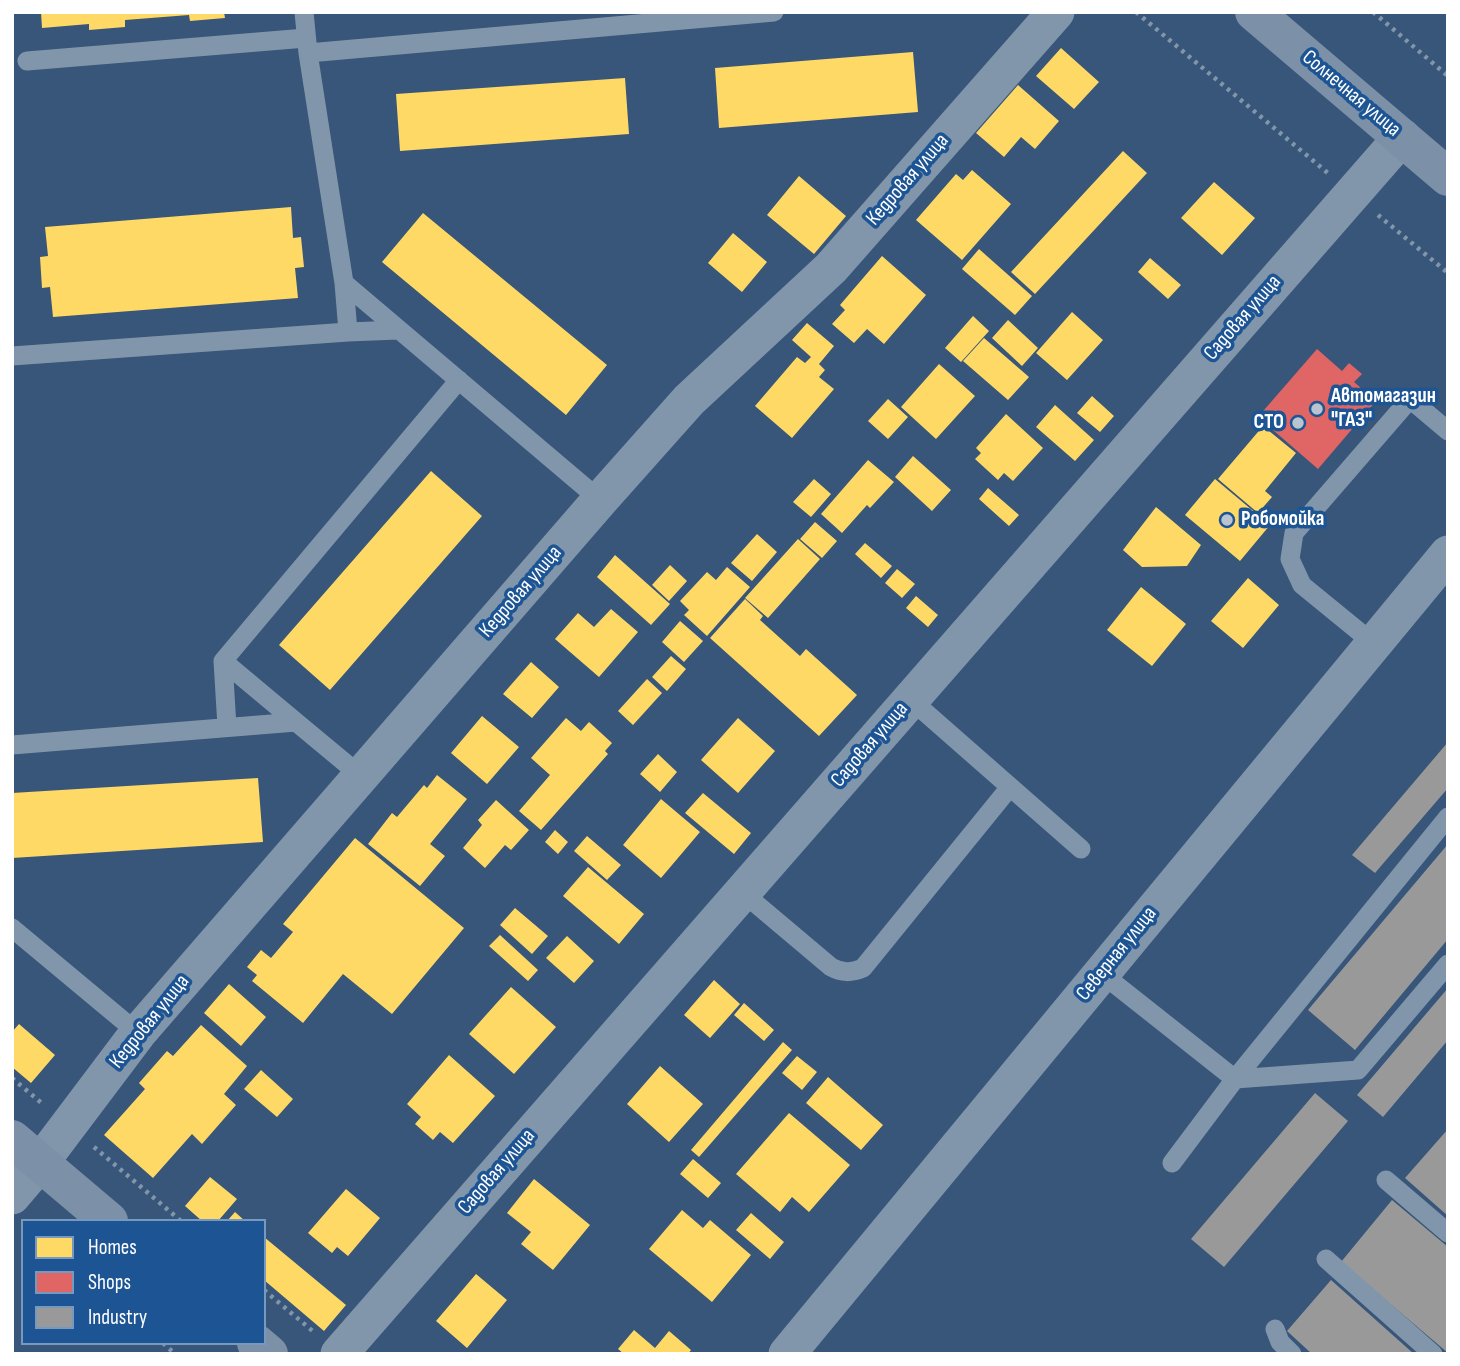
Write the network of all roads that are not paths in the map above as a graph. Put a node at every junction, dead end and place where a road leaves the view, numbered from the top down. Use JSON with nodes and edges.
{"nodes":[{"id":1,"x":304,"y":12,"type":"edge"},
{"id":2,"x":774,"y":12,"type":"edge"},
{"id":3,"x":1056,"y":12,"type":"edge"},
{"id":4,"x":1254,"y":12,"type":"edge"},
{"id":5,"x":307,"y":45,"type":"junction"},
{"id":6,"x":27,"y":61,"type":"dead end"},
{"id":7,"x":1402,"y":137,"type":"junction"},
{"id":8,"x":1448,"y":177,"type":"edge"},
{"id":9,"x":344,"y":283,"type":"junction"},
{"id":10,"x":398,"y":330,"type":"junction"},
{"id":11,"x":348,"y":332,"type":"junction"},
{"id":12,"x":12,"y":356,"type":"edge"},
{"id":13,"x":459,"y":380,"type":"junction"},
{"id":14,"x":1448,"y":431,"type":"edge"},
{"id":15,"x":600,"y":500,"type":"junction"},
{"id":16,"x":1448,"y":554,"type":"edge"},
{"id":17,"x":1373,"y":643,"type":"junction"},
{"id":18,"x":222,"y":661,"type":"junction"},
{"id":19,"x":910,"y":699,"type":"junction"},
{"id":20,"x":296,"y":722,"type":"junction"},
{"id":21,"x":227,"y":727,"type":"junction"},
{"id":22,"x":12,"y":745,"type":"edge"},
{"id":23,"x":361,"y":776,"type":"junction"},
{"id":24,"x":1010,"y":787,"type":"junction"},
{"id":25,"x":1448,"y":817,"type":"edge"},
{"id":26,"x":1081,"y":849,"type":"dead end"},
{"id":27,"x":742,"y":892,"type":"junction"},
{"id":28,"x":12,"y":928,"type":"edge"},
{"id":29,"x":1448,"y":964,"type":"edge"},
{"id":30,"x":1101,"y":973,"type":"junction"},
{"id":31,"x":138,"y":1033,"type":"junction"},
{"id":32,"x":1235,"y":1079,"type":"junction"},
{"id":33,"x":26,"y":1151,"type":"edge"},
{"id":34,"x":1172,"y":1163,"type":"dead end"},
{"id":35,"x":1386,"y":1180,"type":"dead end"},
{"id":36,"x":12,"y":1196,"type":"edge"},
{"id":37,"x":107,"y":1219,"type":"edge"},
{"id":38,"x":1448,"y":1233,"type":"edge"},
{"id":39,"x":1326,"y":1259,"type":"dead end"},
{"id":40,"x":1275,"y":1329,"type":"dead end"},
{"id":41,"x":339,"y":1354,"type":"edge"},
{"id":42,"x":786,"y":1354,"type":"edge"},
{"id":43,"x":1292,"y":1354,"type":"edge"},
{"id":44,"x":1433,"y":1354,"type":"edge"}],
"edges":[{"from":1,"to":5,"type":"lane"},
{"from":2,"to":5,"type":"lane"},
{"from":3,"to":15,"type":"street","name":"Кедровая улица"},
{"from":4,"to":7,"type":"street","name":"Солнечная улица"},
{"from":5,"to":6,"type":"lane"},
{"from":5,"to":9,"type":"lane"},
{"from":7,"to":8,"type":"street","name":"Солнечная улица"},
{"from":7,"to":19,"type":"street","name":"Садовая улица"},
{"from":9,"to":10,"type":"lane"},
{"from":9,"to":11,"type":"lane"},
{"from":10,"to":11,"type":"lane"},
{"from":10,"to":13,"type":"lane"},
{"from":11,"to":12,"type":"lane"},
{"from":13,"to":15,"type":"lane"},
{"from":13,"to":18,"type":"lane"},
{"from":14,"to":17,"type":"lane"},
{"from":15,"to":23,"type":"street","name":"Кедровая улица"},
{"from":16,"to":17,"type":"street","name":"Северная улица"},
{"from":17,"to":30,"type":"street","name":"Северная улица"},
{"from":18,"to":20,"type":"lane"},
{"from":18,"to":21,"type":"lane"},
{"from":19,"to":24,"type":"lane"},
{"from":19,"to":27,"type":"street","name":"Садовая улица"},
{"from":20,"to":21,"type":"lane"},
{"from":20,"to":23,"type":"lane"},
{"from":21,"to":22,"type":"lane"},
{"from":23,"to":31,"type":"street","name":"Кедровая улица"},
{"from":24,"to":26,"type":"lane"},
{"from":24,"to":27,"type":"lane"},
{"from":25,"to":32,"type":"lane"},
{"from":27,"to":41,"type":"street","name":"Садовая улица"},
{"from":28,"to":31,"type":"lane"},
{"from":29,"to":32,"type":"lane"},
{"from":30,"to":32,"type":"lane"},
{"from":30,"to":42,"type":"street","name":"Северная улица"},
{"from":31,"to":33,"type":"street","name":"Кедровая улица"},
{"from":32,"to":34,"type":"lane"},
{"from":33,"to":36,"type":"street","name":"Кедровая улица"},
{"from":33,"to":37,"type":"street"},
{"from":35,"to":38,"type":"lane"},
{"from":39,"to":44,"type":"lane"},
{"from":40,"to":43,"type":"lane"}]}
